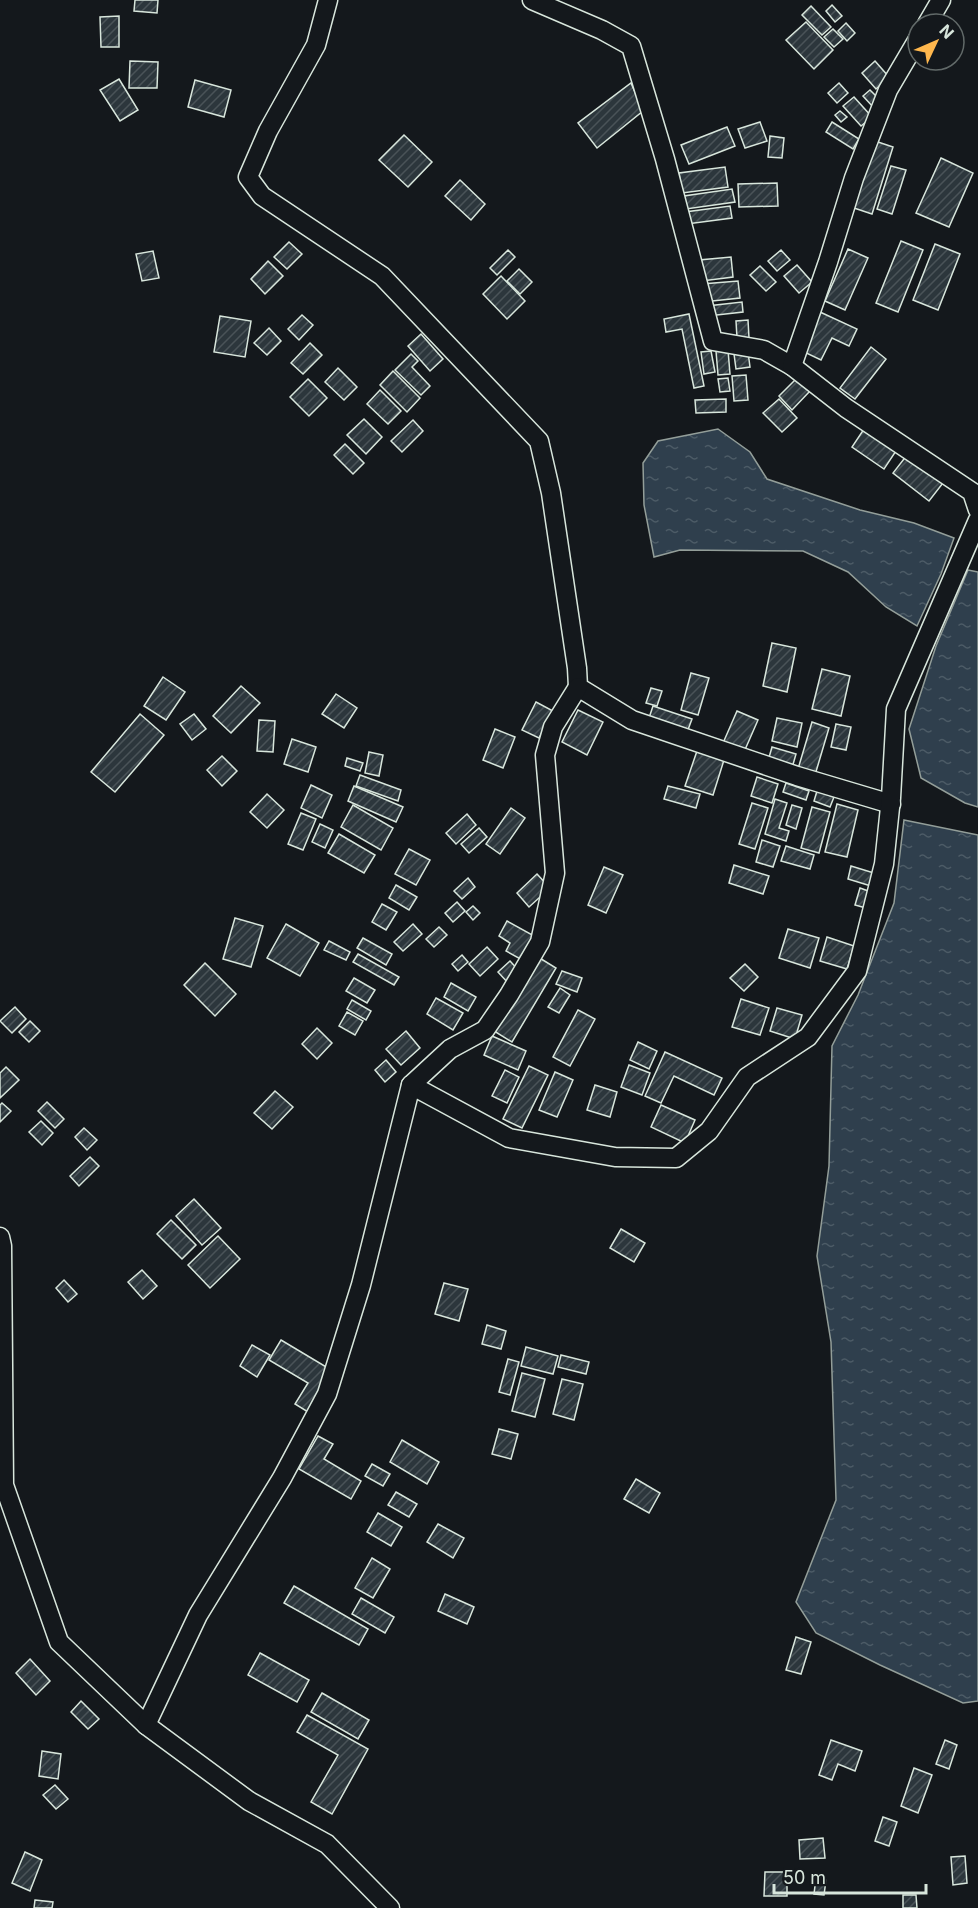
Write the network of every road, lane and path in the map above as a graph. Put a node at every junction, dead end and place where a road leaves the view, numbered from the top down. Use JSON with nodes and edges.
{"nodes":[{"id":1,"x":328,"y":0,"type":"edge"},
{"id":2,"x":532,"y":0,"type":"edge"},
{"id":3,"x":906,"y":59,"type":"edge"},
{"id":4,"x":792,"y":366,"type":"junction"},
{"id":5,"x":978,"y":510,"type":"edge"},
{"id":6,"x":978,"y":519,"type":"edge"},
{"id":7,"x":578,"y":687,"type":"junction"},
{"id":8,"x":891,"y":804,"type":"junction"},
{"id":9,"x":411,"y":1085,"type":"junction"},
{"id":10,"x":0,"y":1238,"type":"edge"},
{"id":11,"x":146,"y":1725,"type":"junction"},
{"id":12,"x":390,"y":1908,"type":"edge"}],
"edges":[{"from":1,"to":7,"type":"street"},
{"from":2,"to":4,"type":"street"},
{"from":3,"to":4,"type":"street"},
{"from":4,"to":5,"type":"street"},
{"from":6,"to":8,"type":"street"},
{"from":7,"to":8,"type":"street"},
{"from":7,"to":9,"type":"street"},
{"from":8,"to":9,"type":"street"},
{"from":9,"to":11,"type":"street"},
{"from":10,"to":11,"type":"street"},
{"from":11,"to":12,"type":"street"}]}
